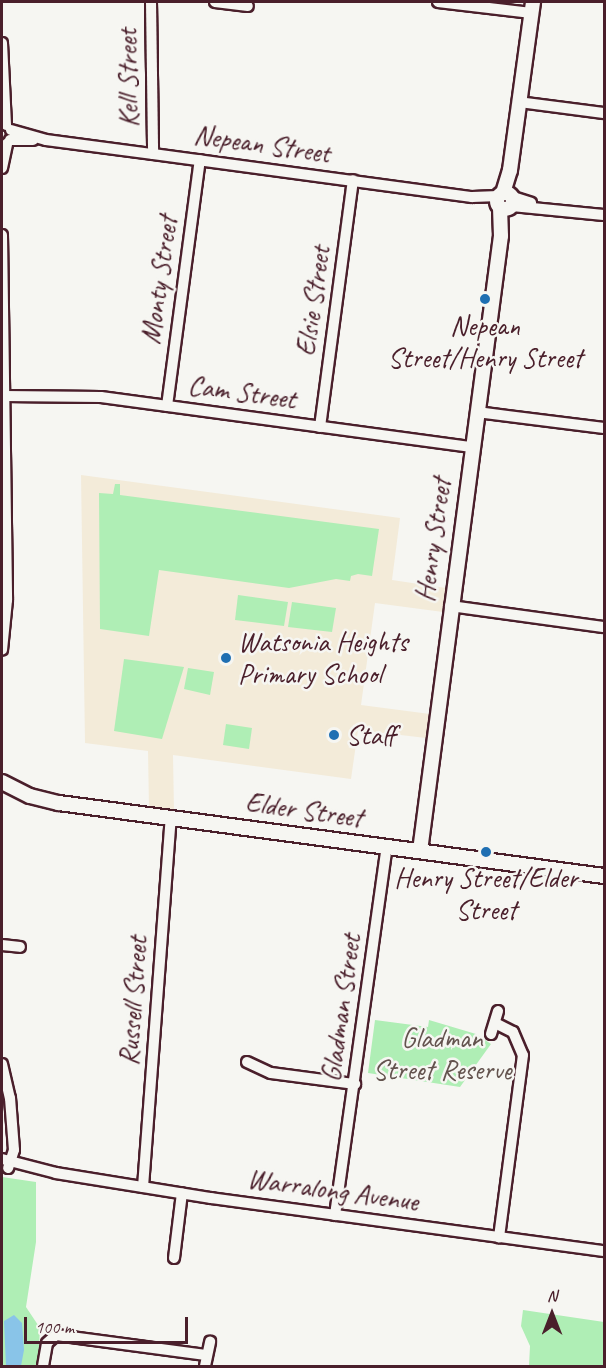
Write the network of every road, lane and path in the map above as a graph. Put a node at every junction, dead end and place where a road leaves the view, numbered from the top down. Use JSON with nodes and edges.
{"nodes":[{"id":1,"x":151,"y":2,"type":"edge"},
{"id":2,"x":215,"y":2,"type":"edge"},
{"id":3,"x":438,"y":2,"type":"edge"},
{"id":4,"x":248,"y":6,"type":"dead end"},
{"id":5,"x":532,"y":7,"type":"edge"},
{"id":6,"x":2,"y":42,"type":"edge"},
{"id":7,"x":519,"y":102,"type":"junction"},
{"id":8,"x":2,"y":105,"type":"edge"},
{"id":9,"x":604,"y":113,"type":"edge"},
{"id":10,"x":6,"y":135,"type":"edge"},
{"id":11,"x":153,"y":154,"type":"junction"},
{"id":12,"x":200,"y":160,"type":"junction"},
{"id":13,"x":2,"y":168,"type":"edge"},
{"id":14,"x":353,"y":180,"type":"junction"},
{"id":15,"x":506,"y":201,"type":"junction"},
{"id":16,"x":604,"y":214,"type":"edge"},
{"id":17,"x":2,"y":235,"type":"edge"},
{"id":18,"x":2,"y":333,"type":"edge"},
{"id":19,"x":4,"y":396,"type":"junction"},
{"id":20,"x":167,"y":406,"type":"junction"},
{"id":21,"x":477,"y":412,"type":"junction"},
{"id":22,"x":320,"y":427,"type":"junction"},
{"id":23,"x":604,"y":428,"type":"edge"},
{"id":24,"x":472,"y":447,"type":"junction"},
{"id":25,"x":4,"y":546,"type":"edge"},
{"id":26,"x":450,"y":606,"type":"junction"},
{"id":27,"x":604,"y":627,"type":"edge"},
{"id":28,"x":2,"y":650,"type":"edge"},
{"id":29,"x":2,"y":782,"type":"edge"},
{"id":30,"x":171,"y":818,"type":"junction"},
{"id":31,"x":387,"y":847,"type":"junction"},
{"id":32,"x":420,"y":851,"type":"junction"},
{"id":33,"x":604,"y":876,"type":"edge"},
{"id":34,"x":2,"y":945,"type":"edge"},
{"id":35,"x":20,"y":947,"type":"dead end"},
{"id":36,"x":498,"y":1011,"type":"dead end"},
{"id":37,"x":495,"y":1023,"type":"junction"},
{"id":38,"x":491,"y":1035,"type":"dead end"},
{"id":39,"x":247,"y":1062,"type":"dead end"},
{"id":40,"x":2,"y":1064,"type":"edge"},
{"id":41,"x":355,"y":1084,"type":"junction"},
{"id":42,"x":6,"y":1163,"type":"edge"},
{"id":43,"x":143,"y":1187,"type":"junction"},
{"id":44,"x":182,"y":1193,"type":"junction"},
{"id":45,"x":338,"y":1215,"type":"junction"},
{"id":46,"x":499,"y":1237,"type":"junction"},
{"id":47,"x":604,"y":1251,"type":"edge"},
{"id":48,"x":174,"y":1258,"type":"dead end"},
{"id":49,"x":210,"y":1342,"type":"dead end"},
{"id":50,"x":206,"y":1361,"type":"edge"},
{"id":51,"x":43,"y":1366,"type":"edge"}],
"edges":[{"from":1,"to":11,"type":"street","name":"Kell Street"},
{"from":2,"to":4,"type":"street"},
{"from":3,"to":5,"type":"street"},
{"from":5,"to":7,"type":"street","name":"Henry Street"},
{"from":6,"to":8,"type":"street"},
{"from":7,"to":9,"type":"street"},
{"from":7,"to":15,"type":"street","name":"Henry Street"},
{"from":8,"to":10,"type":"street"},
{"from":10,"to":11,"type":"street","name":"Nepean Street"},
{"from":10,"to":13,"type":"street"},
{"from":11,"to":12,"type":"street","name":"Nepean Street"},
{"from":12,"to":14,"type":"street","name":"Nepean Street"},
{"from":12,"to":20,"type":"street","name":"Monty Street"},
{"from":14,"to":15,"type":"street","name":"Nepean Street"},
{"from":14,"to":22,"type":"street","name":"Elsie Street"},
{"from":15,"to":16,"type":"street","name":"Nepean Street"},
{"from":15,"to":21,"type":"street","name":"Henry Street"},
{"from":17,"to":18,"type":"street"},
{"from":18,"to":19,"type":"street"},
{"from":19,"to":20,"type":"street","name":"Cam Street"},
{"from":19,"to":25,"type":"street"},
{"from":20,"to":22,"type":"street","name":"Cam Street"},
{"from":21,"to":23,"type":"street"},
{"from":21,"to":24,"type":"street","name":"Henry Street"},
{"from":22,"to":24,"type":"street","name":"Cam Street"},
{"from":24,"to":26,"type":"street","name":"Henry Street"},
{"from":25,"to":28,"type":"street"},
{"from":26,"to":27,"type":"street"},
{"from":26,"to":32,"type":"street","name":"Henry Street"},
{"from":29,"to":30,"type":"street","name":"Elder Street"},
{"from":30,"to":31,"type":"street","name":"Elder Street"},
{"from":30,"to":43,"type":"street","name":"Russell Street"},
{"from":31,"to":32,"type":"street","name":"Elder Street"},
{"from":31,"to":41,"type":"street","name":"Gladman Street"},
{"from":32,"to":33,"type":"street","name":"Elder Street"},
{"from":34,"to":35,"type":"street"},
{"from":36,"to":37,"type":"street"},
{"from":37,"to":38,"type":"street"},
{"from":37,"to":46,"type":"street"},
{"from":39,"to":41,"type":"street"},
{"from":40,"to":42,"type":"street"},
{"from":41,"to":45,"type":"street","name":"Gladman Street"},
{"from":42,"to":43,"type":"street","name":"Warralong Avenue"},
{"from":43,"to":44,"type":"street","name":"Warralong Avenue"},
{"from":44,"to":45,"type":"street","name":"Warralong Avenue"},
{"from":44,"to":48,"type":"street"},
{"from":45,"to":46,"type":"street","name":"Warralong Avenue"},
{"from":46,"to":47,"type":"street","name":"Warralong Avenue"},
{"from":49,"to":50,"type":"street"},
{"from":50,"to":51,"type":"street"}]}
